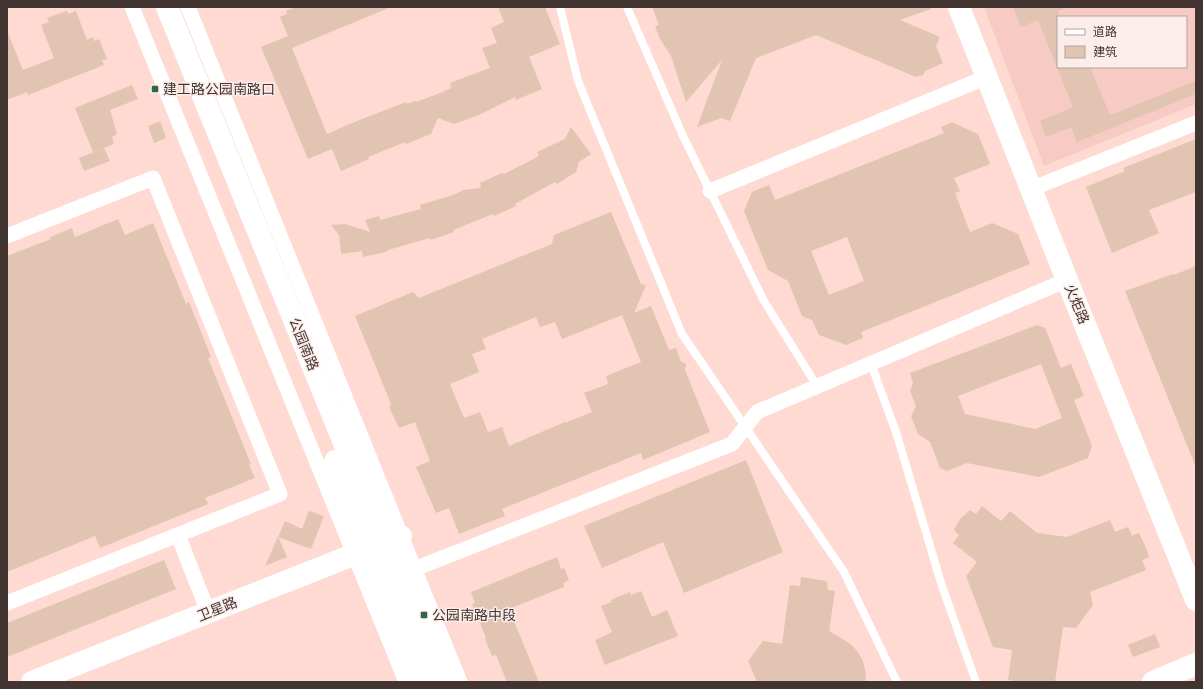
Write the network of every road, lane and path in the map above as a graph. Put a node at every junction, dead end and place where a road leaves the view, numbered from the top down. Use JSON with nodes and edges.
{"nodes":[{"id":1,"x":132,"y":7,"type":"edge"},
{"id":2,"x":152,"y":7,"type":"edge"},
{"id":3,"x":167,"y":7,"type":"edge"},
{"id":4,"x":188,"y":7,"type":"edge"},
{"id":5,"x":560,"y":7,"type":"edge"},
{"id":6,"x":627,"y":7,"type":"edge"},
{"id":7,"x":959,"y":7,"type":"edge"},
{"id":8,"x":987,"y":78,"type":"junction"},
{"id":9,"x":1196,"y":123,"type":"edge"},
{"id":10,"x":1031,"y":189,"type":"junction"},
{"id":11,"x":710,"y":191,"type":"junction"},
{"id":12,"x":7,"y":236,"type":"edge"},
{"id":13,"x":1067,"y":280,"type":"junction"},
{"id":14,"x":871,"y":364,"type":"junction"},
{"id":15,"x":817,"y":386,"type":"junction"},
{"id":16,"x":745,"y":427,"type":"junction"},
{"id":17,"x":178,"y":535,"type":"junction"},
{"id":18,"x":378,"y":545,"type":"junction"},
{"id":19,"x":406,"y":572,"type":"junction"},
{"id":20,"x":1196,"y":600,"type":"edge"},
{"id":21,"x":7,"y":603,"type":"edge"},
{"id":22,"x":208,"y":612,"type":"junction"},
{"id":23,"x":1196,"y":664,"type":"edge"},
{"id":24,"x":59,"y":677,"type":"edge"},
{"id":25,"x":32,"y":682,"type":"edge"},
{"id":26,"x":406,"y":682,"type":"edge"},
{"id":27,"x":424,"y":682,"type":"edge"},
{"id":28,"x":441,"y":682,"type":"edge"},
{"id":29,"x":460,"y":682,"type":"edge"},
{"id":30,"x":897,"y":682,"type":"edge"},
{"id":31,"x":976,"y":682,"type":"edge"},
{"id":32,"x":1153,"y":682,"type":"edge"}],
"edges":[{"from":1,"to":18,"type":"street"},
{"from":2,"to":18,"type":"main road","name":"公园南路"},
{"from":3,"to":18,"type":"main road","name":"公园南路"},
{"from":4,"to":18,"type":"street"},
{"from":5,"to":16,"type":"lane"},
{"from":6,"to":11,"type":"lane"},
{"from":7,"to":8,"type":"main road","name":"火炬路"},
{"from":8,"to":10,"type":"main road","name":"火炬路"},
{"from":8,"to":11,"type":"street"},
{"from":9,"to":10,"type":"street"},
{"from":10,"to":13,"type":"main road","name":"火炬路"},
{"from":11,"to":15,"type":"lane"},
{"from":12,"to":17,"type":"street"},
{"from":13,"to":14,"type":"street"},
{"from":13,"to":20,"type":"main road","name":"火炬路"},
{"from":14,"to":15,"type":"street"},
{"from":14,"to":31,"type":"lane"},
{"from":15,"to":16,"type":"street"},
{"from":16,"to":19,"type":"street"},
{"from":16,"to":30,"type":"lane"},
{"from":17,"to":21,"type":"street"},
{"from":17,"to":22,"type":"street"},
{"from":18,"to":19,"type":"main road","name":"公园南路"},
{"from":18,"to":22,"type":"main road","name":"卫星路"},
{"from":18,"to":26,"type":"street"},
{"from":18,"to":27,"type":"main road","name":"公园南路"},
{"from":19,"to":28,"type":"main road","name":"公园南路"},
{"from":19,"to":29,"type":"street"},
{"from":22,"to":24,"type":"main road","name":"卫星路"},
{"from":23,"to":32,"type":"main road"},
{"from":24,"to":25,"type":"main road","name":"卫星路"}]}
